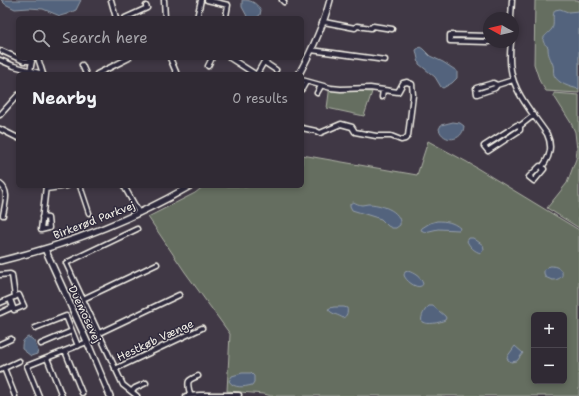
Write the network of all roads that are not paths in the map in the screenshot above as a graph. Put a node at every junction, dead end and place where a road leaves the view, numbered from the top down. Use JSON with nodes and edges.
{"nodes":[{"id":1,"x":111,"y":0,"type":"edge"},
{"id":2,"x":164,"y":0,"type":"edge"},
{"id":3,"x":201,"y":0,"type":"edge"},
{"id":4,"x":207,"y":0,"type":"edge"},
{"id":5,"x":330,"y":0,"type":"edge"},
{"id":6,"x":512,"y":0,"type":"edge"},
{"id":7,"x":146,"y":6,"type":"dead end"},
{"id":8,"x":511,"y":12,"type":"edge"},
{"id":9,"x":115,"y":16,"type":"edge"},
{"id":10,"x":129,"y":16,"type":"edge"},
{"id":11,"x":165,"y":16,"type":"edge"},
{"id":12,"x":197,"y":16,"type":"edge"},
{"id":13,"x":226,"y":16,"type":"dead end"},
{"id":14,"x":324,"y":22,"type":"junction"},
{"id":15,"x":392,"y":29,"type":"dead end"},
{"id":16,"x":483,"y":36,"type":"edge"},
{"id":17,"x":483,"y":42,"type":"edge"},
{"id":18,"x":510,"y":48,"type":"edge"},
{"id":19,"x":312,"y":50,"type":"junction"},
{"id":20,"x":2,"y":51,"type":"dead end"},
{"id":21,"x":16,"y":57,"type":"edge"},
{"id":22,"x":0,"y":60,"type":"edge"},
{"id":23,"x":22,"y":60,"type":"edge"},
{"id":24,"x":39,"y":60,"type":"edge"},
{"id":25,"x":125,"y":60,"type":"edge"},
{"id":26,"x":171,"y":60,"type":"edge"},
{"id":27,"x":211,"y":60,"type":"edge"},
{"id":28,"x":233,"y":60,"type":"edge"},
{"id":29,"x":265,"y":60,"type":"edge"},
{"id":30,"x":385,"y":60,"type":"dead end"},
{"id":31,"x":82,"y":65,"type":"dead end"},
{"id":32,"x":208,"y":66,"type":"dead end"},
{"id":33,"x":276,"y":70,"type":"dead end"},
{"id":34,"x":30,"y":71,"type":"junction"},
{"id":35,"x":34,"y":72,"type":"edge"},
{"id":36,"x":42,"y":72,"type":"edge"},
{"id":37,"x":85,"y":72,"type":"edge"},
{"id":38,"x":104,"y":72,"type":"edge"},
{"id":39,"x":176,"y":72,"type":"dead end"},
{"id":40,"x":253,"y":72,"type":"edge"},
{"id":41,"x":257,"y":72,"type":"edge"},
{"id":42,"x":300,"y":72,"type":"edge"},
{"id":43,"x":513,"y":80,"type":"junction"},
{"id":44,"x":304,"y":81,"type":"edge"},
{"id":45,"x":497,"y":85,"type":"junction"},
{"id":46,"x":321,"y":86,"type":"junction"},
{"id":47,"x":383,"y":90,"type":"junction"},
{"id":48,"x":317,"y":93,"type":"dead end"},
{"id":49,"x":16,"y":97,"type":"edge"},
{"id":50,"x":382,"y":98,"type":"dead end"},
{"id":51,"x":0,"y":115,"type":"edge"},
{"id":52,"x":534,"y":116,"type":"junction"},
{"id":53,"x":520,"y":126,"type":"junction"},
{"id":54,"x":304,"y":128,"type":"edge"},
{"id":55,"x":0,"y":129,"type":"edge"},
{"id":56,"x":16,"y":137,"type":"edge"},
{"id":57,"x":542,"y":167,"type":"dead end"},
{"id":58,"x":0,"y":184,"type":"edge"},
{"id":59,"x":46,"y":188,"type":"edge"},
{"id":60,"x":81,"y":188,"type":"edge"},
{"id":61,"x":125,"y":188,"type":"edge"},
{"id":62,"x":186,"y":188,"type":"edge"},
{"id":63,"x":89,"y":212,"type":"dead end"},
{"id":64,"x":139,"y":213,"type":"junction"},
{"id":65,"x":4,"y":215,"type":"dead end"},
{"id":66,"x":42,"y":217,"type":"dead end"},
{"id":67,"x":137,"y":229,"type":"dead end"},
{"id":68,"x":45,"y":249,"type":"junction"},
{"id":69,"x":0,"y":261,"type":"edge"},
{"id":70,"x":157,"y":264,"type":"dead end"},
{"id":71,"x":0,"y":275,"type":"edge"},
{"id":72,"x":180,"y":295,"type":"dead end"},
{"id":73,"x":15,"y":297,"type":"junction"},
{"id":74,"x":10,"y":299,"type":"junction"},
{"id":75,"x":83,"y":299,"type":"junction"},
{"id":76,"x":0,"y":303,"type":"edge"},
{"id":77,"x":13,"y":307,"type":"junction"},
{"id":78,"x":0,"y":313,"type":"edge"},
{"id":79,"x":35,"y":328,"type":"dead end"},
{"id":80,"x":202,"y":328,"type":"dead end"},
{"id":81,"x":72,"y":331,"type":"junction"},
{"id":82,"x":99,"y":333,"type":"junction"},
{"id":83,"x":11,"y":339,"type":"dead end"},
{"id":84,"x":87,"y":342,"type":"junction"},
{"id":85,"x":0,"y":344,"type":"edge"},
{"id":86,"x":41,"y":344,"type":"dead end"},
{"id":87,"x":78,"y":346,"type":"junction"},
{"id":88,"x":65,"y":351,"type":"junction"},
{"id":89,"x":47,"y":358,"type":"junction"},
{"id":90,"x":19,"y":362,"type":"dead end"},
{"id":91,"x":2,"y":369,"type":"edge"},
{"id":92,"x":115,"y":369,"type":"junction"},
{"id":93,"x":198,"y":376,"type":"dead end"},
{"id":94,"x":146,"y":383,"type":"dead end"},
{"id":95,"x":132,"y":391,"type":"junction"},
{"id":96,"x":82,"y":393,"type":"dead end"},
{"id":97,"x":239,"y":395,"type":"dead end"},
{"id":98,"x":15,"y":396,"type":"edge"},
{"id":99,"x":39,"y":396,"type":"edge"},
{"id":100,"x":62,"y":396,"type":"edge"},
{"id":101,"x":112,"y":396,"type":"edge"},
{"id":102,"x":137,"y":396,"type":"edge"},
{"id":103,"x":188,"y":396,"type":"edge"}],
"edges":[{"from":1,"to":9,"type":"street"},
{"from":2,"to":11,"type":"street"},
{"from":3,"to":12,"type":"street"},
{"from":4,"to":13,"type":"street"},
{"from":5,"to":14,"type":"street"},
{"from":6,"to":8,"type":"street"},
{"from":7,"to":10,"type":"street"},
{"from":14,"to":15,"type":"street"},
{"from":14,"to":19,"type":"street"},
{"from":16,"to":17,"type":"street"},
{"from":18,"to":43,"type":"street"},
{"from":19,"to":30,"type":"street"},
{"from":19,"to":42,"type":"street"},
{"from":20,"to":21,"type":"street"},
{"from":22,"to":34,"type":"street"},
{"from":23,"to":34,"type":"street"},
{"from":24,"to":36,"type":"street"},
{"from":25,"to":38,"type":"street"},
{"from":26,"to":39,"type":"street"},
{"from":27,"to":32,"type":"street"},
{"from":28,"to":40,"type":"street"},
{"from":29,"to":33,"type":"street"},
{"from":29,"to":41,"type":"street"},
{"from":31,"to":37,"type":"street"},
{"from":34,"to":35,"type":"street"},
{"from":43,"to":45,"type":"street"},
{"from":43,"to":52,"type":"street"},
{"from":44,"to":46,"type":"street"},
{"from":45,"to":45,"type":"street"},
{"from":46,"to":47,"type":"street"},
{"from":46,"to":48,"type":"street"},
{"from":47,"to":50,"type":"street"},
{"from":47,"to":54,"type":"street"},
{"from":49,"to":51,"type":"street"},
{"from":52,"to":53,"type":"street"},
{"from":52,"to":57,"type":"street"},
{"from":53,"to":53,"type":"street"},
{"from":55,"to":56,"type":"street"},
{"from":58,"to":65,"type":"street"},
{"from":59,"to":66,"type":"street"},
{"from":60,"to":63,"type":"street"},
{"from":61,"to":64,"type":"street"},
{"from":62,"to":64,"type":"street","name":"Birkerød Parkvej"},
{"from":64,"to":68,"type":"street","name":"Birkerød Parkvej"},
{"from":67,"to":75,"type":"street","name":"Hestkøb Vænge"},
{"from":68,"to":69,"type":"street","name":"Birkerød Parkvej"},
{"from":68,"to":84,"type":"street","name":"Duemosevej"},
{"from":70,"to":75,"type":"street"},
{"from":71,"to":73,"type":"street"},
{"from":72,"to":82,"type":"street"},
{"from":73,"to":74,"type":"street"},
{"from":73,"to":77,"type":"street"},
{"from":74,"to":76,"type":"street"},
{"from":74,"to":77,"type":"street"},
{"from":75,"to":82,"type":"street","name":"Hestkøb Vænge"},
{"from":77,"to":78,"type":"street"},
{"from":79,"to":81,"type":"street"},
{"from":80,"to":92,"type":"street","name":"Hestkøb Vænge"},
{"from":81,"to":86,"type":"street"},
{"from":81,"to":87,"type":"street"},
{"from":82,"to":92,"type":"street","name":"Hestkøb Vænge"},
{"from":83,"to":85,"type":"street"},
{"from":84,"to":87,"type":"street"},
{"from":84,"to":101,"type":"street","name":"Duemosevej"},
{"from":87,"to":88,"type":"street"},
{"from":88,"to":89,"type":"street"},
{"from":88,"to":96,"type":"street"},
{"from":89,"to":99,"type":"street"},
{"from":89,"to":100,"type":"street"},
{"from":90,"to":91,"type":"street"},
{"from":91,"to":98,"type":"street"},
{"from":92,"to":95,"type":"street","name":"Hestkøb Vænge"},
{"from":93,"to":103,"type":"street"},
{"from":94,"to":95,"type":"street"},
{"from":95,"to":102,"type":"street","name":"Hestkøb Vænge"},
{"from":97,"to":103,"type":"street"}]}
